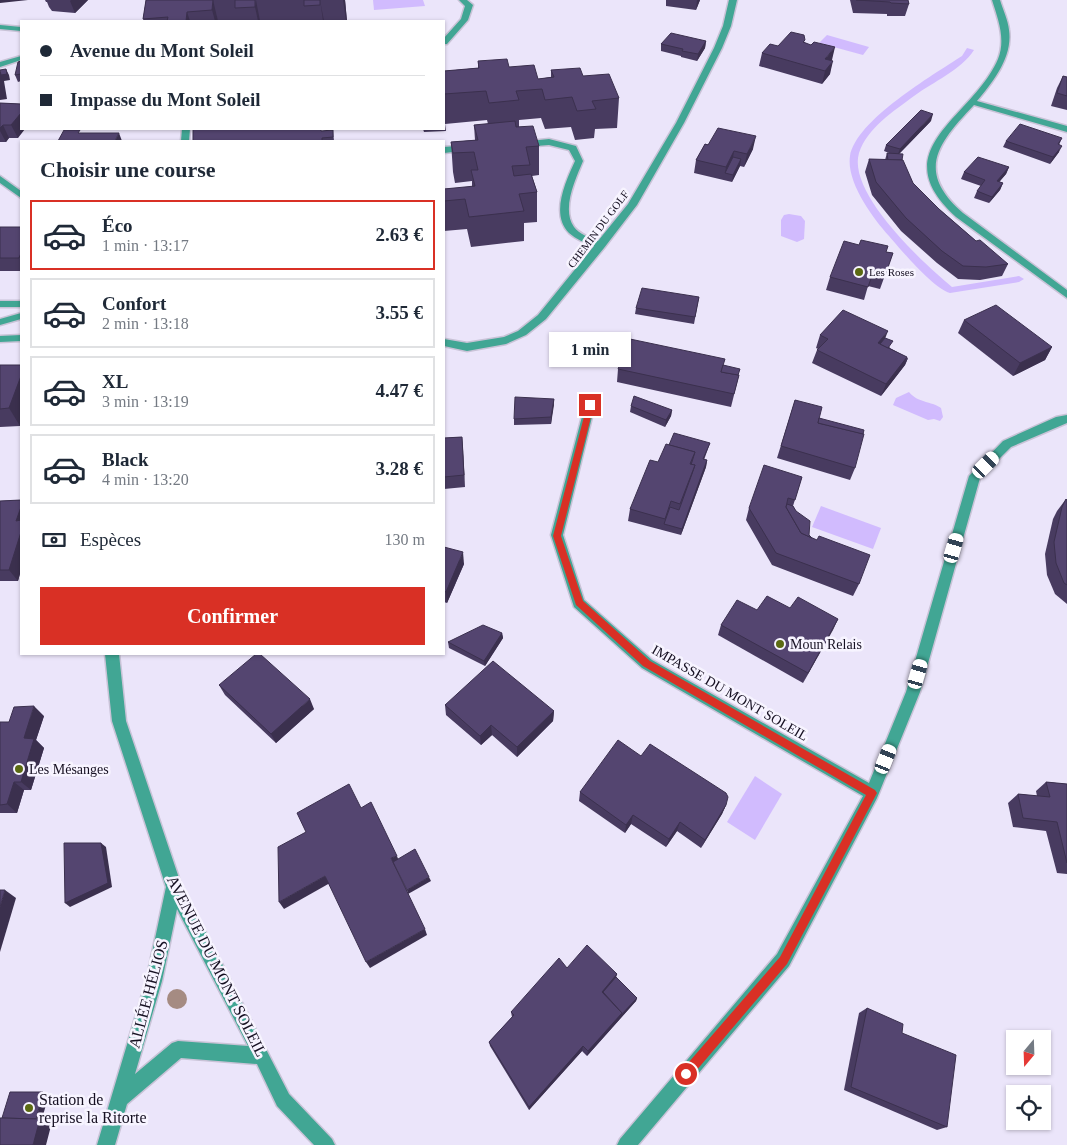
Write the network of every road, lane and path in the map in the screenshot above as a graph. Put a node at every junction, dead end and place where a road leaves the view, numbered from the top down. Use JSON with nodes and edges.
{"nodes":[{"id":1,"x":463,"y":0,"type":"edge"},
{"id":2,"x":733,"y":0,"type":"edge"},
{"id":3,"x":996,"y":0,"type":"edge"},
{"id":4,"x":0,"y":27,"type":"edge"},
{"id":5,"x":20,"y":29,"type":"edge"},
{"id":6,"x":448,"y":34,"type":"edge"},
{"id":7,"x":20,"y":58,"type":"edge"},
{"id":8,"x":0,"y":65,"type":"edge"},
{"id":9,"x":973,"y":102,"type":"junction"},
{"id":10,"x":1067,"y":129,"type":"edge"},
{"id":11,"x":511,"y":145,"type":"edge"},
{"id":12,"x":482,"y":147,"type":"edge"},
{"id":13,"x":445,"y":150,"type":"edge"},
{"id":14,"x":0,"y":179,"type":"edge"},
{"id":15,"x":20,"y":194,"type":"edge"},
{"id":16,"x":601,"y":246,"type":"junction"},
{"id":17,"x":1067,"y":295,"type":"edge"},
{"id":18,"x":0,"y":304,"type":"edge"},
{"id":19,"x":20,"y":304,"type":"edge"},
{"id":20,"x":20,"y":316,"type":"edge"},
{"id":21,"x":0,"y":322,"type":"edge"},
{"id":22,"x":20,"y":338,"type":"edge"},
{"id":23,"x":0,"y":339,"type":"edge"},
{"id":24,"x":445,"y":343,"type":"edge"},
{"id":25,"x":590,"y":405,"type":"dead end"},
{"id":26,"x":1067,"y":419,"type":"edge"},
{"id":27,"x":112,"y":655,"type":"edge"},
{"id":28,"x":872,"y":793,"type":"junction"},
{"id":29,"x":174,"y":887,"type":"junction"},
{"id":30,"x":262,"y":1056,"type":"junction"},
{"id":31,"x":119,"y":1099,"type":"junction"},
{"id":32,"x":106,"y":1145,"type":"edge"},
{"id":33,"x":326,"y":1145,"type":"edge"},
{"id":34,"x":626,"y":1145,"type":"edge"}],
"edges":[{"from":1,"to":6,"type":"street"},
{"from":2,"to":16,"type":"street","name":"CHEMIN DU GOLF"},
{"from":3,"to":9,"type":"street"},
{"from":4,"to":5,"type":"street"},
{"from":7,"to":8,"type":"street"},
{"from":9,"to":10,"type":"street"},
{"from":9,"to":17,"type":"street"},
{"from":11,"to":16,"type":"street"},
{"from":12,"to":13,"type":"street"},
{"from":14,"to":15,"type":"street"},
{"from":16,"to":24,"type":"street","name":"CHEMIN DU GOLF"},
{"from":18,"to":19,"type":"street"},
{"from":20,"to":21,"type":"street"},
{"from":22,"to":23,"type":"street"},
{"from":25,"to":28,"type":"street","name":"IMPASSE DU MONT SOLEIL"},
{"from":26,"to":28,"type":"street"},
{"from":27,"to":29,"type":"street","name":"AVENUE DU MONT SOLEIL"},
{"from":28,"to":34,"type":"street"},
{"from":29,"to":30,"type":"street","name":"AVENUE DU MONT SOLEIL"},
{"from":29,"to":31,"type":"street","name":"ALLÉE HÉLIOS"},
{"from":30,"to":31,"type":"street"},
{"from":30,"to":33,"type":"street","name":"AVENUE DU MONT SOLEIL"},
{"from":31,"to":32,"type":"street","name":"ALLÉE HÉLIOS"}]}
